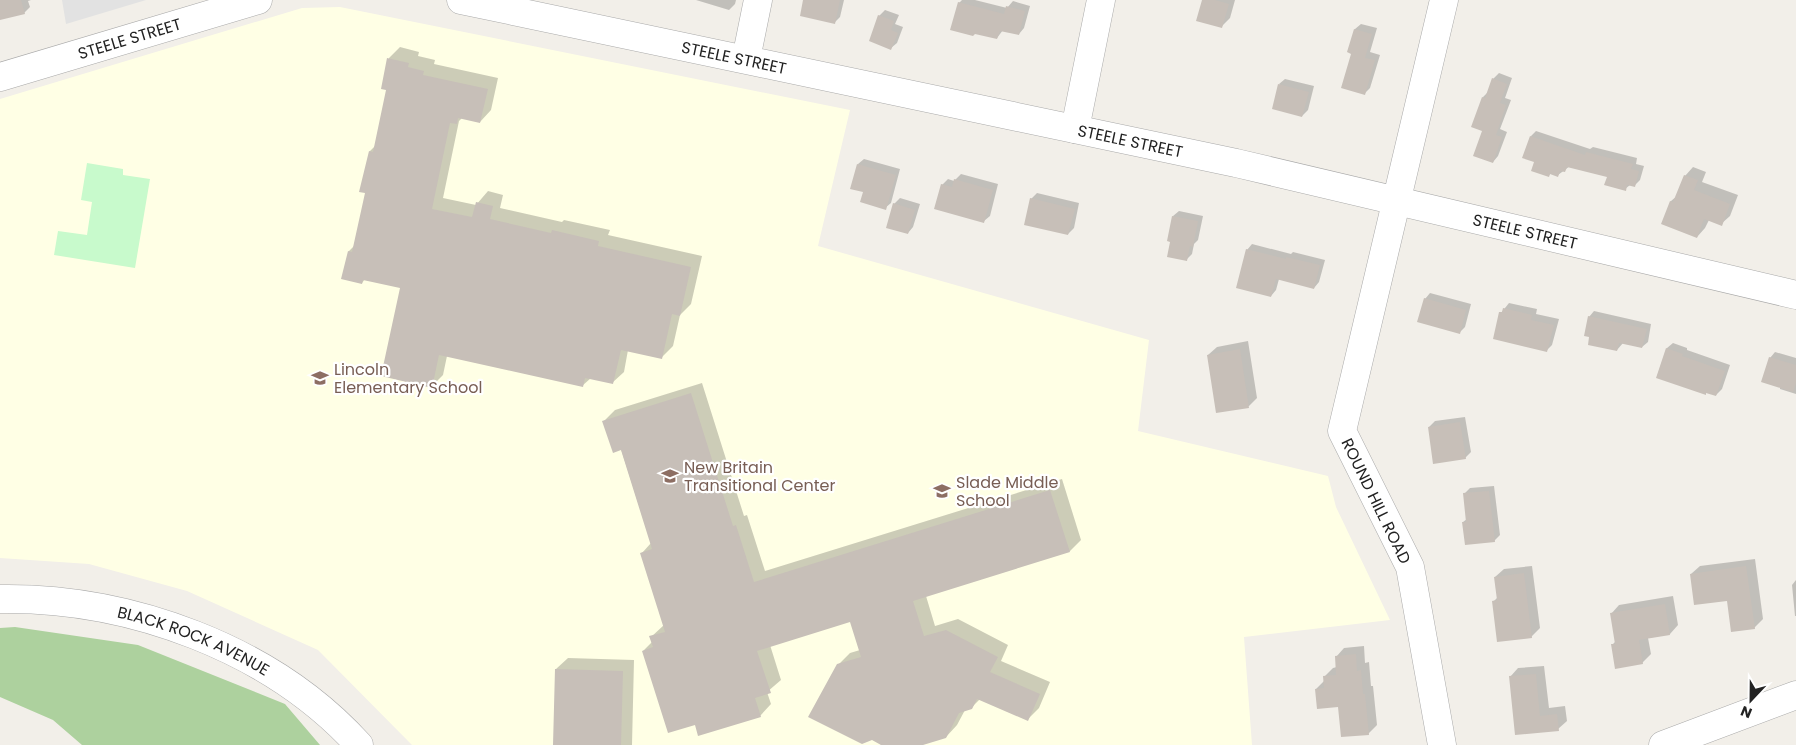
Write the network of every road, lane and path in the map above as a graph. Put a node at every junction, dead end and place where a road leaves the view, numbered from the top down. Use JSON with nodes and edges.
{"nodes":[{"id":1,"x":258,"y":0,"type":"edge"},
{"id":2,"x":461,"y":0,"type":"edge"},
{"id":3,"x":758,"y":0,"type":"edge"},
{"id":4,"x":1101,"y":0,"type":"edge"},
{"id":5,"x":1444,"y":0,"type":"edge"},
{"id":6,"x":746,"y":59,"type":"junction"},
{"id":7,"x":0,"y":77,"type":"edge"},
{"id":8,"x":1075,"y":130,"type":"junction"},
{"id":9,"x":1397,"y":201,"type":"junction"},
{"id":10,"x":1796,"y":295,"type":"edge"},
{"id":11,"x":0,"y":599,"type":"edge"},
{"id":12,"x":1796,"y":695,"type":"edge"},
{"id":13,"x":360,"y":745,"type":"edge"},
{"id":14,"x":1442,"y":745,"type":"edge"},
{"id":15,"x":1663,"y":745,"type":"edge"}],
"edges":[{"from":1,"to":7,"type":"street","name":"STEELE STREET"},
{"from":2,"to":6,"type":"street","name":"STEELE STREET"},
{"from":3,"to":6,"type":"street"},
{"from":4,"to":8,"type":"street"},
{"from":5,"to":9,"type":"street","name":"ROUND HILL ROAD"},
{"from":6,"to":8,"type":"street","name":"STEELE STREET"},
{"from":8,"to":9,"type":"street","name":"STEELE STREET"},
{"from":9,"to":10,"type":"street","name":"STEELE STREET"},
{"from":9,"to":14,"type":"street","name":"ROUND HILL ROAD"},
{"from":11,"to":13,"type":"street","name":"BLACK ROCK AVENUE"},
{"from":12,"to":15,"type":"street"}]}
